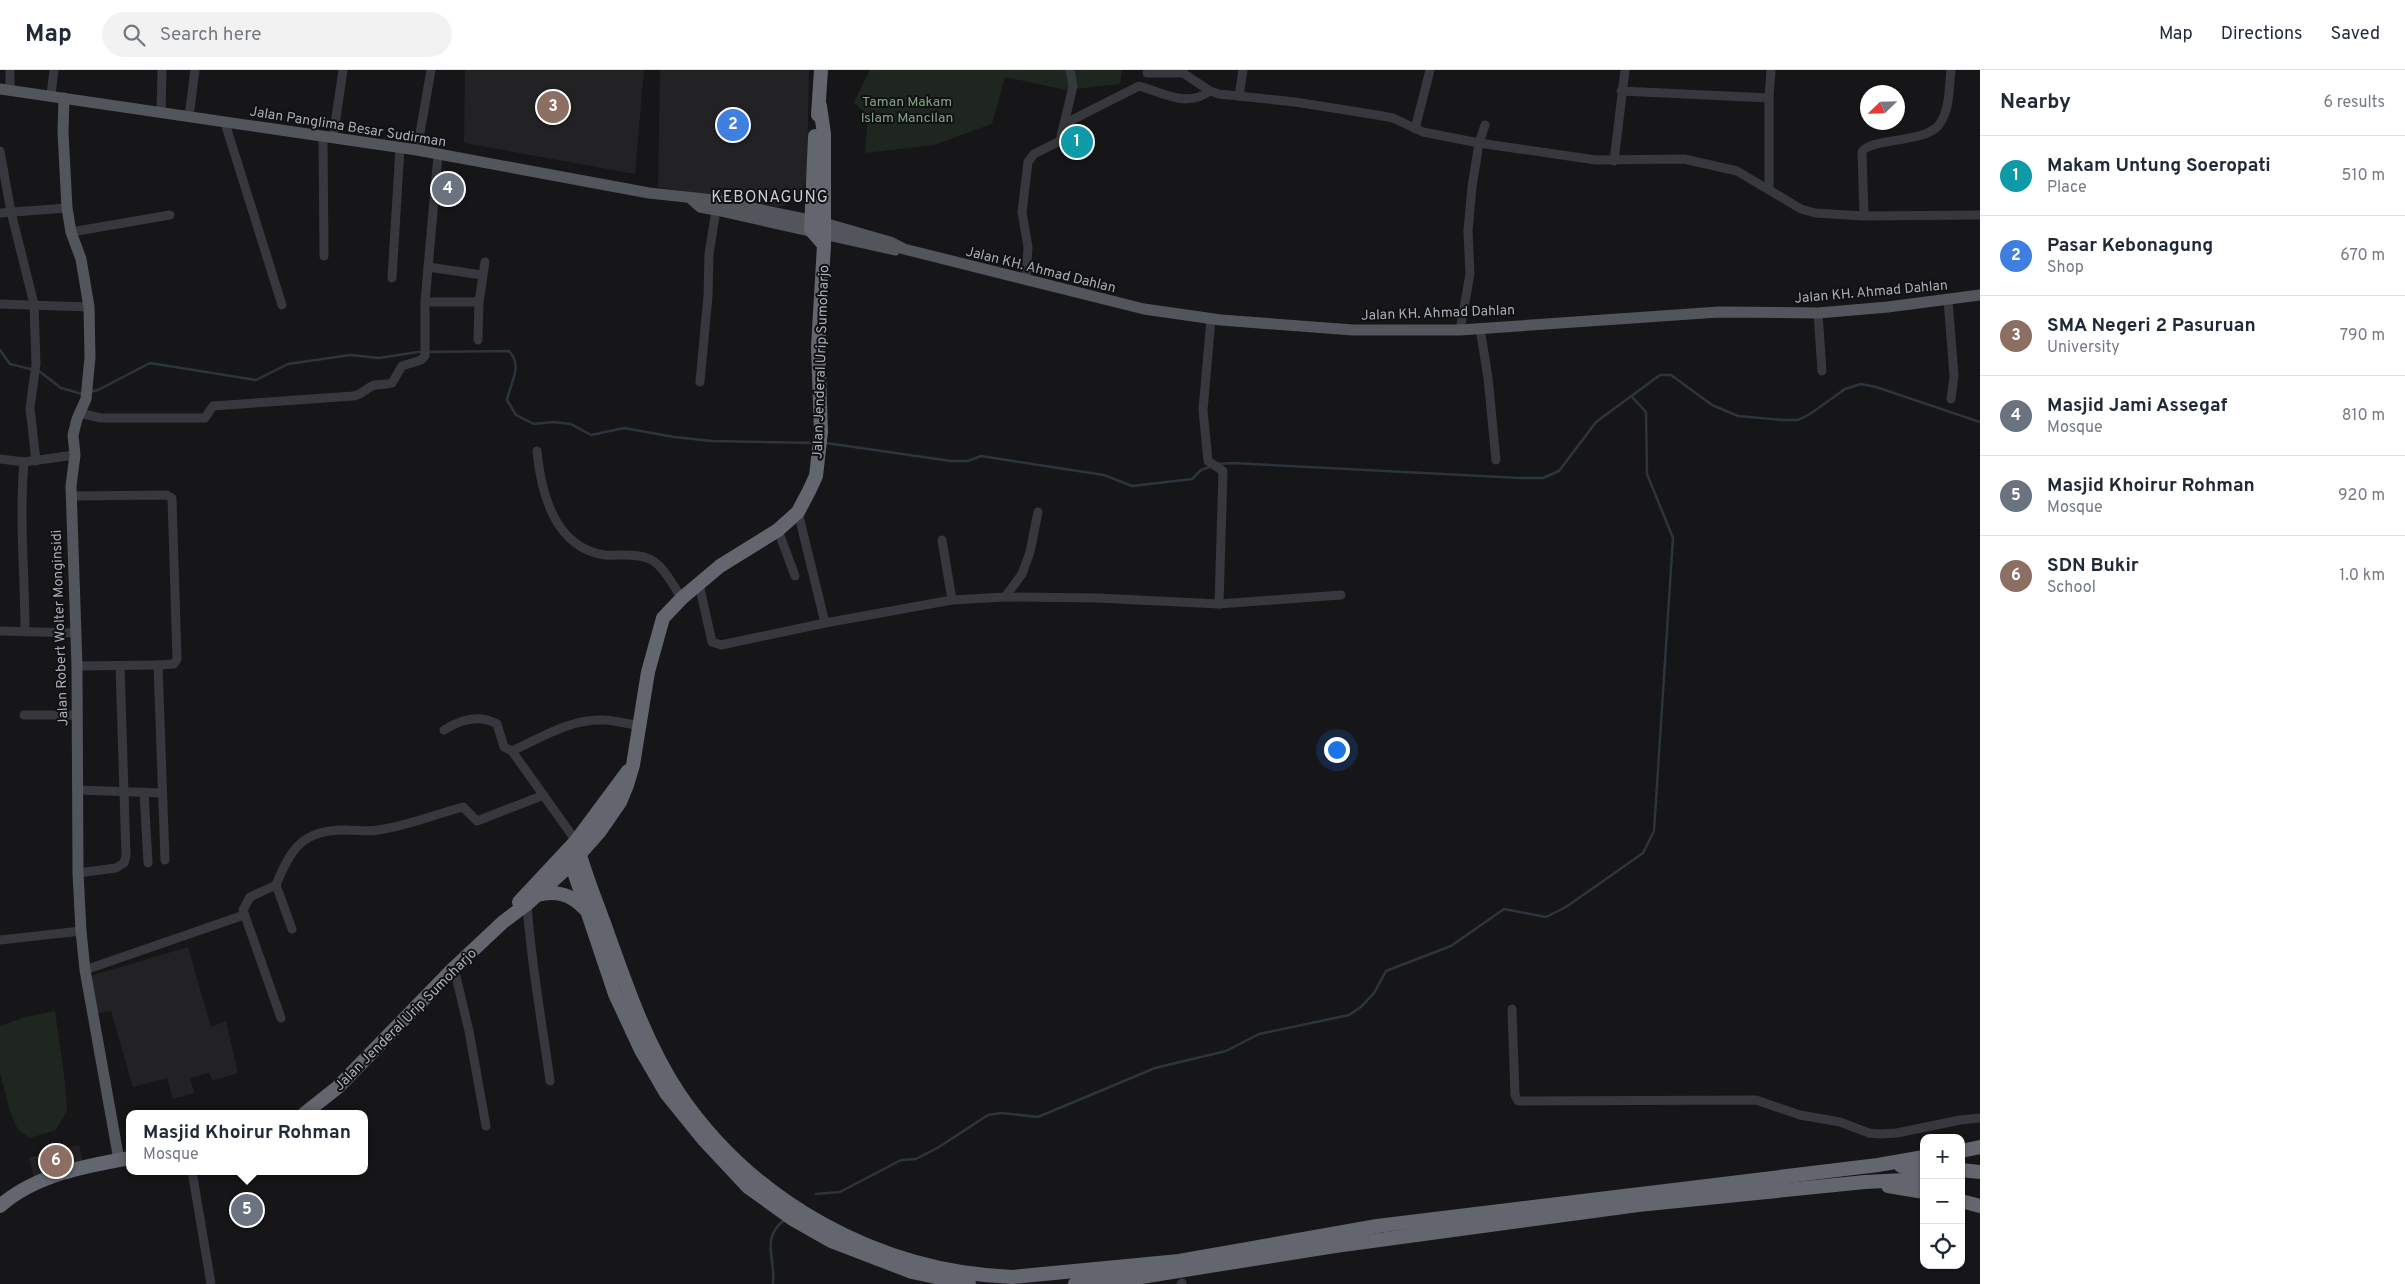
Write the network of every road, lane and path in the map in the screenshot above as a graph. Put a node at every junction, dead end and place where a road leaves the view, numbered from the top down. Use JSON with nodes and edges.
{"nodes":[{"id":1,"x":10,"y":70,"type":"edge"},
{"id":2,"x":54,"y":70,"type":"edge"},
{"id":3,"x":162,"y":70,"type":"edge"},
{"id":4,"x":195,"y":70,"type":"edge"},
{"id":5,"x":344,"y":70,"type":"edge"},
{"id":6,"x":430,"y":70,"type":"edge"},
{"id":7,"x":821,"y":70,"type":"edge"},
{"id":8,"x":1070,"y":70,"type":"edge"},
{"id":9,"x":1243,"y":70,"type":"edge"},
{"id":10,"x":1430,"y":70,"type":"edge"},
{"id":11,"x":1624,"y":70,"type":"edge"},
{"id":12,"x":1771,"y":70,"type":"edge"},
{"id":13,"x":1951,"y":70,"type":"edge"},
{"id":14,"x":1147,"y":72,"type":"edge"},
{"id":15,"x":1139,"y":86,"type":"junction"},
{"id":16,"x":5,"y":89,"type":"edge"},
{"id":17,"x":1210,"y":91,"type":"junction"},
{"id":18,"x":1621,"y":91,"type":"junction"},
{"id":19,"x":51,"y":95,"type":"junction"},
{"id":20,"x":1239,"y":96,"type":"junction"},
{"id":21,"x":64,"y":98,"type":"junction"},
{"id":22,"x":1768,"y":98,"type":"junction"},
{"id":23,"x":160,"y":113,"type":"junction"},
{"id":24,"x":189,"y":117,"type":"junction"},
{"id":25,"x":225,"y":123,"type":"junction"},
{"id":26,"x":1064,"y":124,"type":"junction"},
{"id":27,"x":1485,"y":125,"type":"dead end"},
{"id":28,"x":1415,"y":129,"type":"junction"},
{"id":29,"x":328,"y":137,"type":"junction"},
{"id":30,"x":1479,"y":144,"type":"junction"},
{"id":31,"x":400,"y":148,"type":"junction"},
{"id":32,"x":0,"y":150,"type":"edge"},
{"id":33,"x":417,"y":150,"type":"junction"},
{"id":34,"x":438,"y":155,"type":"junction"},
{"id":35,"x":1614,"y":161,"type":"junction"},
{"id":36,"x":1769,"y":189,"type":"junction"},
{"id":37,"x":690,"y":198,"type":"junction"},
{"id":38,"x":67,"y":208,"type":"junction"},
{"id":39,"x":716,"y":210,"type":"junction"},
{"id":40,"x":11,"y":212,"type":"junction"},
{"id":41,"x":0,"y":213,"type":"edge"},
{"id":42,"x":1980,"y":215,"type":"edge"},
{"id":43,"x":170,"y":216,"type":"dead end"},
{"id":44,"x":1864,"y":216,"type":"junction"},
{"id":45,"x":819,"y":230,"type":"junction"},
{"id":46,"x":71,"y":232,"type":"junction"},
{"id":47,"x":324,"y":256,"type":"dead end"},
{"id":48,"x":485,"y":262,"type":"dead end"},
{"id":49,"x":428,"y":267,"type":"junction"},
{"id":50,"x":482,"y":275,"type":"junction"},
{"id":51,"x":392,"y":278,"type":"dead end"},
{"id":52,"x":1026,"y":281,"type":"junction"},
{"id":53,"x":1980,"y":295,"type":"edge"},
{"id":54,"x":1948,"y":300,"type":"junction"},
{"id":55,"x":425,"y":302,"type":"junction"},
{"id":56,"x":479,"y":302,"type":"junction"},
{"id":57,"x":0,"y":304,"type":"edge"},
{"id":58,"x":34,"y":304,"type":"junction"},
{"id":59,"x":282,"y":304,"type":"dead end"},
{"id":60,"x":89,"y":307,"type":"junction"},
{"id":61,"x":1818,"y":312,"type":"junction"},
{"id":62,"x":1211,"y":319,"type":"junction"},
{"id":63,"x":1480,"y":328,"type":"junction"},
{"id":64,"x":1460,"y":330,"type":"junction"},
{"id":65,"x":478,"y":340,"type":"dead end"},
{"id":66,"x":1822,"y":371,"type":"dead end"},
{"id":67,"x":700,"y":382,"type":"dead end"},
{"id":68,"x":1951,"y":399,"type":"dead end"},
{"id":69,"x":79,"y":413,"type":"junction"},
{"id":70,"x":536,"y":450,"type":"dead end"},
{"id":71,"x":74,"y":455,"type":"junction"},
{"id":72,"x":0,"y":460,"type":"edge"},
{"id":73,"x":1496,"y":460,"type":"dead end"},
{"id":74,"x":36,"y":461,"type":"junction"},
{"id":75,"x":24,"y":462,"type":"junction"},
{"id":76,"x":71,"y":496,"type":"junction"},
{"id":77,"x":798,"y":512,"type":"junction"},
{"id":78,"x":1038,"y":512,"type":"dead end"},
{"id":79,"x":778,"y":530,"type":"junction"},
{"id":80,"x":942,"y":540,"type":"dead end"},
{"id":81,"x":795,"y":576,"type":"dead end"},
{"id":82,"x":699,"y":584,"type":"junction"},
{"id":83,"x":1341,"y":595,"type":"dead end"},
{"id":84,"x":1005,"y":597,"type":"junction"},
{"id":85,"x":682,"y":598,"type":"junction"},
{"id":86,"x":952,"y":600,"type":"junction"},
{"id":87,"x":1219,"y":604,"type":"junction"},
{"id":88,"x":825,"y":623,"type":"junction"},
{"id":89,"x":0,"y":631,"type":"edge"},
{"id":90,"x":25,"y":632,"type":"junction"},
{"id":91,"x":76,"y":634,"type":"junction"},
{"id":92,"x":158,"y":665,"type":"junction"},
{"id":93,"x":77,"y":666,"type":"junction"},
{"id":94,"x":120,"y":666,"type":"junction"},
{"id":95,"x":24,"y":714,"type":"dead end"},
{"id":96,"x":76,"y":715,"type":"junction"},
{"id":97,"x":639,"y":726,"type":"junction"},
{"id":98,"x":444,"y":730,"type":"dead end"},
{"id":99,"x":512,"y":751,"type":"junction"},
{"id":100,"x":633,"y":765,"type":"junction"},
{"id":101,"x":78,"y":790,"type":"junction"},
{"id":102,"x":124,"y":792,"type":"junction"},
{"id":103,"x":144,"y":792,"type":"junction"},
{"id":104,"x":162,"y":792,"type":"junction"},
{"id":105,"x":544,"y":795,"type":"junction"},
{"id":106,"x":600,"y":831,"type":"junction"},
{"id":107,"x":573,"y":853,"type":"junction"},
{"id":108,"x":165,"y":860,"type":"dead end"},
{"id":109,"x":148,"y":864,"type":"dead end"},
{"id":110,"x":78,"y":873,"type":"junction"},
{"id":111,"x":588,"y":882,"type":"junction"},
{"id":112,"x":276,"y":886,"type":"junction"},
{"id":113,"x":532,"y":900,"type":"junction"},
{"id":114,"x":585,"y":909,"type":"junction"},
{"id":115,"x":244,"y":914,"type":"junction"},
{"id":116,"x":504,"y":922,"type":"junction"},
{"id":117,"x":292,"y":929,"type":"dead end"},
{"id":118,"x":81,"y":931,"type":"junction"},
{"id":119,"x":0,"y":940,"type":"edge"},
{"id":120,"x":454,"y":968,"type":"junction"},
{"id":121,"x":85,"y":970,"type":"junction"},
{"id":122,"x":1512,"y":1009,"type":"dead end"},
{"id":123,"x":281,"y":1018,"type":"dead end"},
{"id":124,"x":550,"y":1081,"type":"dead end"},
{"id":125,"x":309,"y":1110,"type":"edge"},
{"id":126,"x":1980,"y":1118,"type":"edge"},
{"id":127,"x":486,"y":1126,"type":"dead end"},
{"id":128,"x":1980,"y":1147,"type":"edge"},
{"id":129,"x":1965,"y":1149,"type":"edge"},
{"id":130,"x":1920,"y":1158,"type":"edge"},
{"id":131,"x":124,"y":1159,"type":"edge"},
{"id":132,"x":1878,"y":1165,"type":"junction"},
{"id":133,"x":1920,"y":1168,"type":"edge"},
{"id":134,"x":1965,"y":1170,"type":"edge"},
{"id":135,"x":1980,"y":1172,"type":"edge"},
{"id":136,"x":193,"y":1175,"type":"edge"},
{"id":137,"x":1920,"y":1178,"type":"edge"},
{"id":138,"x":1965,"y":1178,"type":"edge"},
{"id":139,"x":1980,"y":1180,"type":"edge"},
{"id":140,"x":1866,"y":1182,"type":"junction"},
{"id":141,"x":1920,"y":1191,"type":"edge"},
{"id":142,"x":1965,"y":1201,"type":"edge"},
{"id":143,"x":0,"y":1206,"type":"edge"},
{"id":144,"x":1980,"y":1206,"type":"edge"},
{"id":145,"x":211,"y":1284,"type":"edge"},
{"id":146,"x":969,"y":1284,"type":"edge"},
{"id":147,"x":1074,"y":1284,"type":"edge"}],
"edges":[{"from":1,"to":16,"type":"street"},
{"from":2,"to":19,"type":"street"},
{"from":3,"to":23,"type":"street"},
{"from":4,"to":24,"type":"street"},
{"from":5,"to":29,"type":"street"},
{"from":6,"to":33,"type":"street"},
{"from":7,"to":45,"type":"highway","name":"Jalan Jenderal Urip Sumoharjo"},
{"from":8,"to":26,"type":"street"},
{"from":9,"to":20,"type":"street"},
{"from":10,"to":28,"type":"street"},
{"from":11,"to":18,"type":"street"},
{"from":12,"to":22,"type":"street"},
{"from":13,"to":44,"type":"street"},
{"from":14,"to":15,"type":"street"},
{"from":14,"to":17,"type":"street"},
{"from":15,"to":17,"type":"street"},
{"from":15,"to":26,"type":"street"},
{"from":16,"to":19,"type":"main road","name":"Jalan Panglima Besar Sudirman"},
{"from":17,"to":20,"type":"street"},
{"from":18,"to":22,"type":"street"},
{"from":18,"to":35,"type":"street"},
{"from":19,"to":21,"type":"main road","name":"Jalan Panglima Besar Sudirman"},
{"from":20,"to":28,"type":"street"},
{"from":21,"to":23,"type":"main road","name":"Jalan Panglima Besar Sudirman"},
{"from":21,"to":38,"type":"main road","name":"Jalan Robert Wolter Monginsidi"},
{"from":22,"to":36,"type":"street"},
{"from":23,"to":24,"type":"main road","name":"Jalan Panglima Besar Sudirman"},
{"from":24,"to":25,"type":"main road","name":"Jalan Panglima Besar Sudirman"},
{"from":25,"to":29,"type":"main road","name":"Jalan Panglima Besar Sudirman"},
{"from":25,"to":59,"type":"street"},
{"from":26,"to":52,"type":"street"},
{"from":27,"to":30,"type":"street"},
{"from":28,"to":30,"type":"street"},
{"from":29,"to":31,"type":"main road","name":"Jalan Panglima Besar Sudirman"},
{"from":29,"to":47,"type":"street"},
{"from":30,"to":35,"type":"street"},
{"from":30,"to":64,"type":"street"},
{"from":31,"to":33,"type":"main road","name":"Jalan Panglima Besar Sudirman"},
{"from":31,"to":51,"type":"street"},
{"from":32,"to":40,"type":"street"},
{"from":33,"to":34,"type":"main road","name":"Jalan Panglima Besar Sudirman"},
{"from":34,"to":37,"type":"main road","name":"Jalan Panglima Besar Sudirman"},
{"from":34,"to":49,"type":"street"},
{"from":35,"to":36,"type":"street"},
{"from":36,"to":44,"type":"street"},
{"from":37,"to":39,"type":"main road","name":"Jalan Panglima Besar Sudirman"},
{"from":37,"to":45,"type":"main road","name":"Jalan Panglima Besar Sudirman"},
{"from":38,"to":40,"type":"street"},
{"from":38,"to":46,"type":"main road","name":"Jalan Robert Wolter Monginsidi"},
{"from":39,"to":45,"type":"main road","name":"Jalan Panglima Besar Sudirman"},
{"from":39,"to":67,"type":"street"},
{"from":40,"to":41,"type":"street"},
{"from":40,"to":58,"type":"street"},
{"from":42,"to":44,"type":"street"},
{"from":43,"to":46,"type":"street"},
{"from":45,"to":52,"type":"main road","name":"Jalan KH. Ahmad Dahlan"},
{"from":45,"to":77,"type":"highway","name":"Jalan Jenderal Urip Sumoharjo"},
{"from":46,"to":60,"type":"main road","name":"Jalan Robert Wolter Monginsidi"},
{"from":48,"to":50,"type":"street"},
{"from":49,"to":50,"type":"street"},
{"from":49,"to":55,"type":"street"},
{"from":50,"to":56,"type":"street"},
{"from":52,"to":62,"type":"main road","name":"Jalan KH. Ahmad Dahlan"},
{"from":53,"to":54,"type":"main road","name":"Jalan KH. Ahmad Dahlan"},
{"from":54,"to":61,"type":"main road","name":"Jalan KH. Ahmad Dahlan"},
{"from":54,"to":68,"type":"street"},
{"from":55,"to":56,"type":"street"},
{"from":55,"to":69,"type":"street"},
{"from":56,"to":65,"type":"street"},
{"from":57,"to":58,"type":"street"},
{"from":58,"to":60,"type":"street"},
{"from":58,"to":74,"type":"street"},
{"from":60,"to":69,"type":"main road","name":"Jalan Robert Wolter Monginsidi"},
{"from":61,"to":63,"type":"main road","name":"Jalan KH. Ahmad Dahlan"},
{"from":61,"to":66,"type":"street"},
{"from":62,"to":64,"type":"main road","name":"Jalan KH. Ahmad Dahlan"},
{"from":62,"to":87,"type":"street"},
{"from":63,"to":64,"type":"main road","name":"Jalan KH. Ahmad Dahlan"},
{"from":63,"to":73,"type":"street"},
{"from":69,"to":71,"type":"main road","name":"Jalan Robert Wolter Monginsidi"},
{"from":70,"to":85,"type":"street"},
{"from":71,"to":74,"type":"street"},
{"from":71,"to":76,"type":"main road","name":"Jalan Robert Wolter Monginsidi"},
{"from":72,"to":75,"type":"street"},
{"from":74,"to":75,"type":"street"},
{"from":75,"to":90,"type":"street"},
{"from":76,"to":91,"type":"main road","name":"Jalan Robert Wolter Monginsidi"},
{"from":76,"to":92,"type":"street"},
{"from":77,"to":79,"type":"highway","name":"Jalan Jenderal Urip Sumoharjo"},
{"from":77,"to":88,"type":"street"},
{"from":78,"to":84,"type":"street"},
{"from":79,"to":81,"type":"street"},
{"from":79,"to":82,"type":"highway","name":"Jalan Jenderal Urip Sumoharjo"},
{"from":80,"to":86,"type":"street"},
{"from":82,"to":85,"type":"highway","name":"Jalan Jenderal Urip Sumoharjo"},
{"from":82,"to":88,"type":"street"},
{"from":83,"to":87,"type":"street"},
{"from":84,"to":86,"type":"street"},
{"from":84,"to":87,"type":"street"},
{"from":85,"to":97,"type":"highway","name":"Jalan Jenderal Urip Sumoharjo"},
{"from":86,"to":88,"type":"street"},
{"from":89,"to":90,"type":"street"},
{"from":90,"to":91,"type":"street"},
{"from":91,"to":93,"type":"main road","name":"Jalan Robert Wolter Monginsidi"},
{"from":92,"to":94,"type":"street"},
{"from":92,"to":104,"type":"street"},
{"from":93,"to":94,"type":"street"},
{"from":93,"to":96,"type":"main road","name":"Jalan Robert Wolter Monginsidi"},
{"from":94,"to":102,"type":"street"},
{"from":95,"to":96,"type":"street"},
{"from":96,"to":101,"type":"main road","name":"Jalan Robert Wolter Monginsidi"},
{"from":97,"to":99,"type":"street"},
{"from":97,"to":100,"type":"highway","name":"Jalan Jenderal Urip Sumoharjo"},
{"from":98,"to":99,"type":"street"},
{"from":99,"to":105,"type":"street"},
{"from":100,"to":106,"type":"highway","name":"Jalan Jenderal Urip Sumoharjo"},
{"from":100,"to":107,"type":"highway","name":"Jalan Jenderal Urip Sumoharjo"},
{"from":101,"to":102,"type":"street"},
{"from":101,"to":110,"type":"main road","name":"Jalan Robert Wolter Monginsidi"},
{"from":102,"to":103,"type":"street"},
{"from":102,"to":110,"type":"street"},
{"from":103,"to":104,"type":"street"},
{"from":103,"to":109,"type":"street"},
{"from":104,"to":108,"type":"street"},
{"from":105,"to":107,"type":"street"},
{"from":105,"to":112,"type":"street"},
{"from":106,"to":107,"type":"highway","name":"Jalan Jenderal Urip Sumoharjo"},
{"from":106,"to":111,"type":"highway"},
{"from":107,"to":111,"type":"highway"},
{"from":107,"to":113,"type":"highway","name":"Jalan Jenderal Urip Sumoharjo"},
{"from":107,"to":114,"type":"highway"},
{"from":107,"to":116,"type":"highway","name":"Jalan Jenderal Urip Sumoharjo"},
{"from":110,"to":118,"type":"main road","name":"Jalan Robert Wolter Monginsidi"},
{"from":111,"to":132,"type":"highway"},
{"from":112,"to":115,"type":"street"},
{"from":112,"to":117,"type":"street"},
{"from":113,"to":114,"type":"highway"},
{"from":113,"to":116,"type":"highway","name":"Jalan Jenderal Urip Sumoharjo"},
{"from":113,"to":124,"type":"street"},
{"from":114,"to":146,"type":"highway"},
{"from":115,"to":121,"type":"street"},
{"from":115,"to":123,"type":"street"},
{"from":116,"to":120,"type":"highway","name":"Jalan Jenderal Urip Sumoharjo"},
{"from":118,"to":119,"type":"street"},
{"from":118,"to":121,"type":"main road","name":"Jalan Robert Wolter Monginsidi"},
{"from":120,"to":125,"type":"highway","name":"Jalan Jenderal Urip Sumoharjo"},
{"from":120,"to":127,"type":"street"},
{"from":121,"to":131,"type":"main road","name":"Jalan Robert Wolter Monginsidi"},
{"from":122,"to":126,"type":"street"},
{"from":128,"to":129,"type":"highway"},
{"from":130,"to":132,"type":"highway"},
{"from":131,"to":143,"type":"highway"},
{"from":132,"to":133,"type":"highway"},
{"from":134,"to":135,"type":"highway"},
{"from":136,"to":145,"type":"street"},
{"from":137,"to":140,"type":"highway"},
{"from":138,"to":139,"type":"highway"},
{"from":140,"to":141,"type":"highway"},
{"from":140,"to":147,"type":"highway"},
{"from":142,"to":144,"type":"highway"}]}
